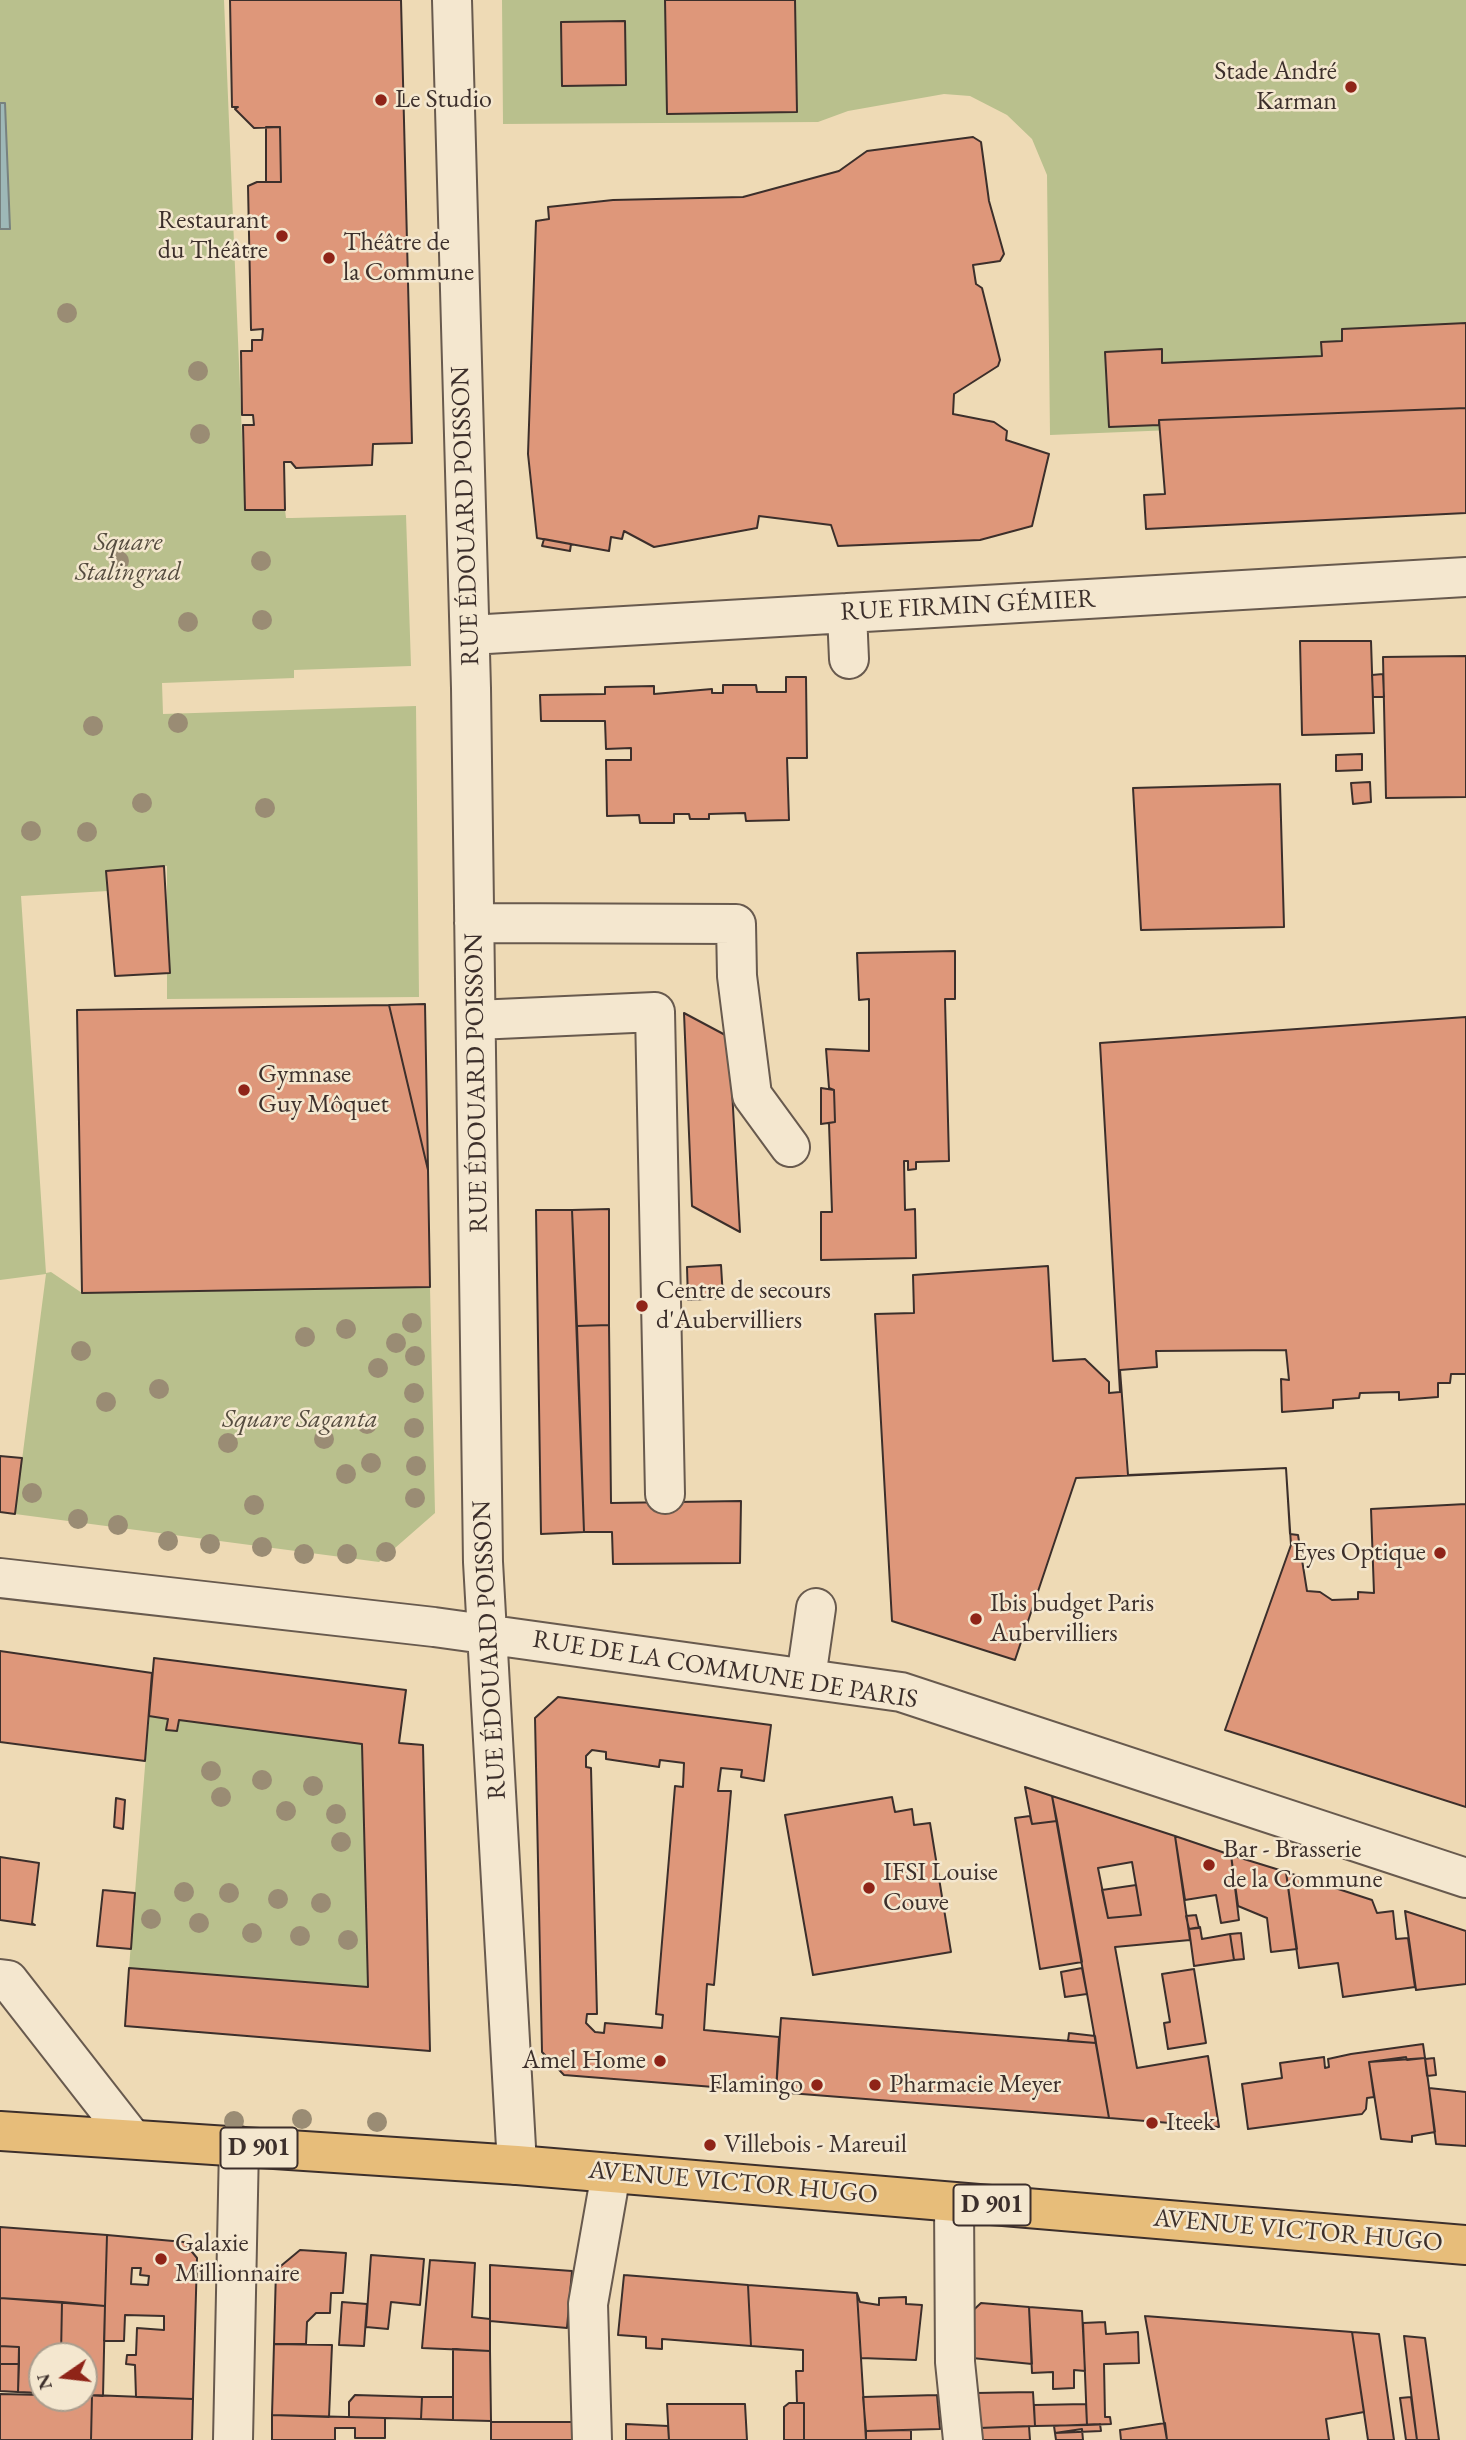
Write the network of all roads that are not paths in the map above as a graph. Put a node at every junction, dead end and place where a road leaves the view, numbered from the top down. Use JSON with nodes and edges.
{"nodes":[{"id":1,"x":452,"y":0,"type":"edge"},
{"id":2,"x":1466,"y":577,"type":"edge"},
{"id":3,"x":847,"y":613,"type":"junction"},
{"id":4,"x":470,"y":635,"type":"junction"},
{"id":5,"x":849,"y":659,"type":"dead end"},
{"id":6,"x":474,"y":923,"type":"junction"},
{"id":7,"x":476,"y":1020,"type":"junction"},
{"id":8,"x":790,"y":1147,"type":"dead end"},
{"id":9,"x":665,"y":1494,"type":"dead end"},
{"id":10,"x":0,"y":1578,"type":"edge"},
{"id":11,"x":816,"y":1608,"type":"dead end"},
{"id":12,"x":486,"y":1634,"type":"junction"},
{"id":13,"x":806,"y":1678,"type":"junction"},
{"id":14,"x":1466,"y":1878,"type":"edge"},
{"id":15,"x":0,"y":1979,"type":"edge"},
{"id":16,"x":0,"y":2130,"type":"edge"},
{"id":17,"x":132,"y":2139,"type":"junction"},
{"id":18,"x":239,"y":2146,"type":"junction"},
{"id":19,"x":517,"y":2165,"type":"junction"},
{"id":20,"x":611,"y":2173,"type":"junction"},
{"id":21,"x":954,"y":2202,"type":"junction"},
{"id":22,"x":1466,"y":2245,"type":"edge"},
{"id":23,"x":233,"y":2440,"type":"edge"},
{"id":24,"x":592,"y":2440,"type":"edge"},
{"id":25,"x":963,"y":2440,"type":"edge"}],
"edges":[{"from":1,"to":4,"type":"street","name":"RUE ÉDOUARD POISSON"},
{"from":2,"to":3,"type":"street","name":"RUE FIRMIN GÉMIER"},
{"from":3,"to":4,"type":"street","name":"RUE FIRMIN GÉMIER"},
{"from":3,"to":5,"type":"street"},
{"from":4,"to":6,"type":"street","name":"RUE ÉDOUARD POISSON"},
{"from":6,"to":7,"type":"street","name":"RUE ÉDOUARD POISSON"},
{"from":6,"to":8,"type":"street"},
{"from":7,"to":9,"type":"street"},
{"from":7,"to":12,"type":"street","name":"RUE ÉDOUARD POISSON"},
{"from":10,"to":12,"type":"street","name":"RUE DE LA COMMUNE DE PARIS"},
{"from":11,"to":13,"type":"street"},
{"from":12,"to":13,"type":"street","name":"RUE DE LA COMMUNE DE PARIS"},
{"from":12,"to":19,"type":"street","name":"RUE ÉDOUARD POISSON"},
{"from":13,"to":14,"type":"street","name":"RUE DE LA COMMUNE DE PARIS"},
{"from":15,"to":17,"type":"street"},
{"from":16,"to":17,"type":"main road","name":"AVENUE VICTOR HUGO","number":"D 901"},
{"from":17,"to":18,"type":"main road","name":"AVENUE VICTOR HUGO","number":"D 901"},
{"from":18,"to":19,"type":"main road","name":"AVENUE VICTOR HUGO","number":"D 901"},
{"from":18,"to":23,"type":"street"},
{"from":19,"to":20,"type":"main road","name":"AVENUE VICTOR HUGO","number":"D 901"},
{"from":20,"to":21,"type":"main road","name":"AVENUE VICTOR HUGO","number":"D 901"},
{"from":20,"to":24,"type":"street"},
{"from":21,"to":22,"type":"main road","name":"AVENUE VICTOR HUGO","number":"D 901"},
{"from":21,"to":25,"type":"street"}]}
